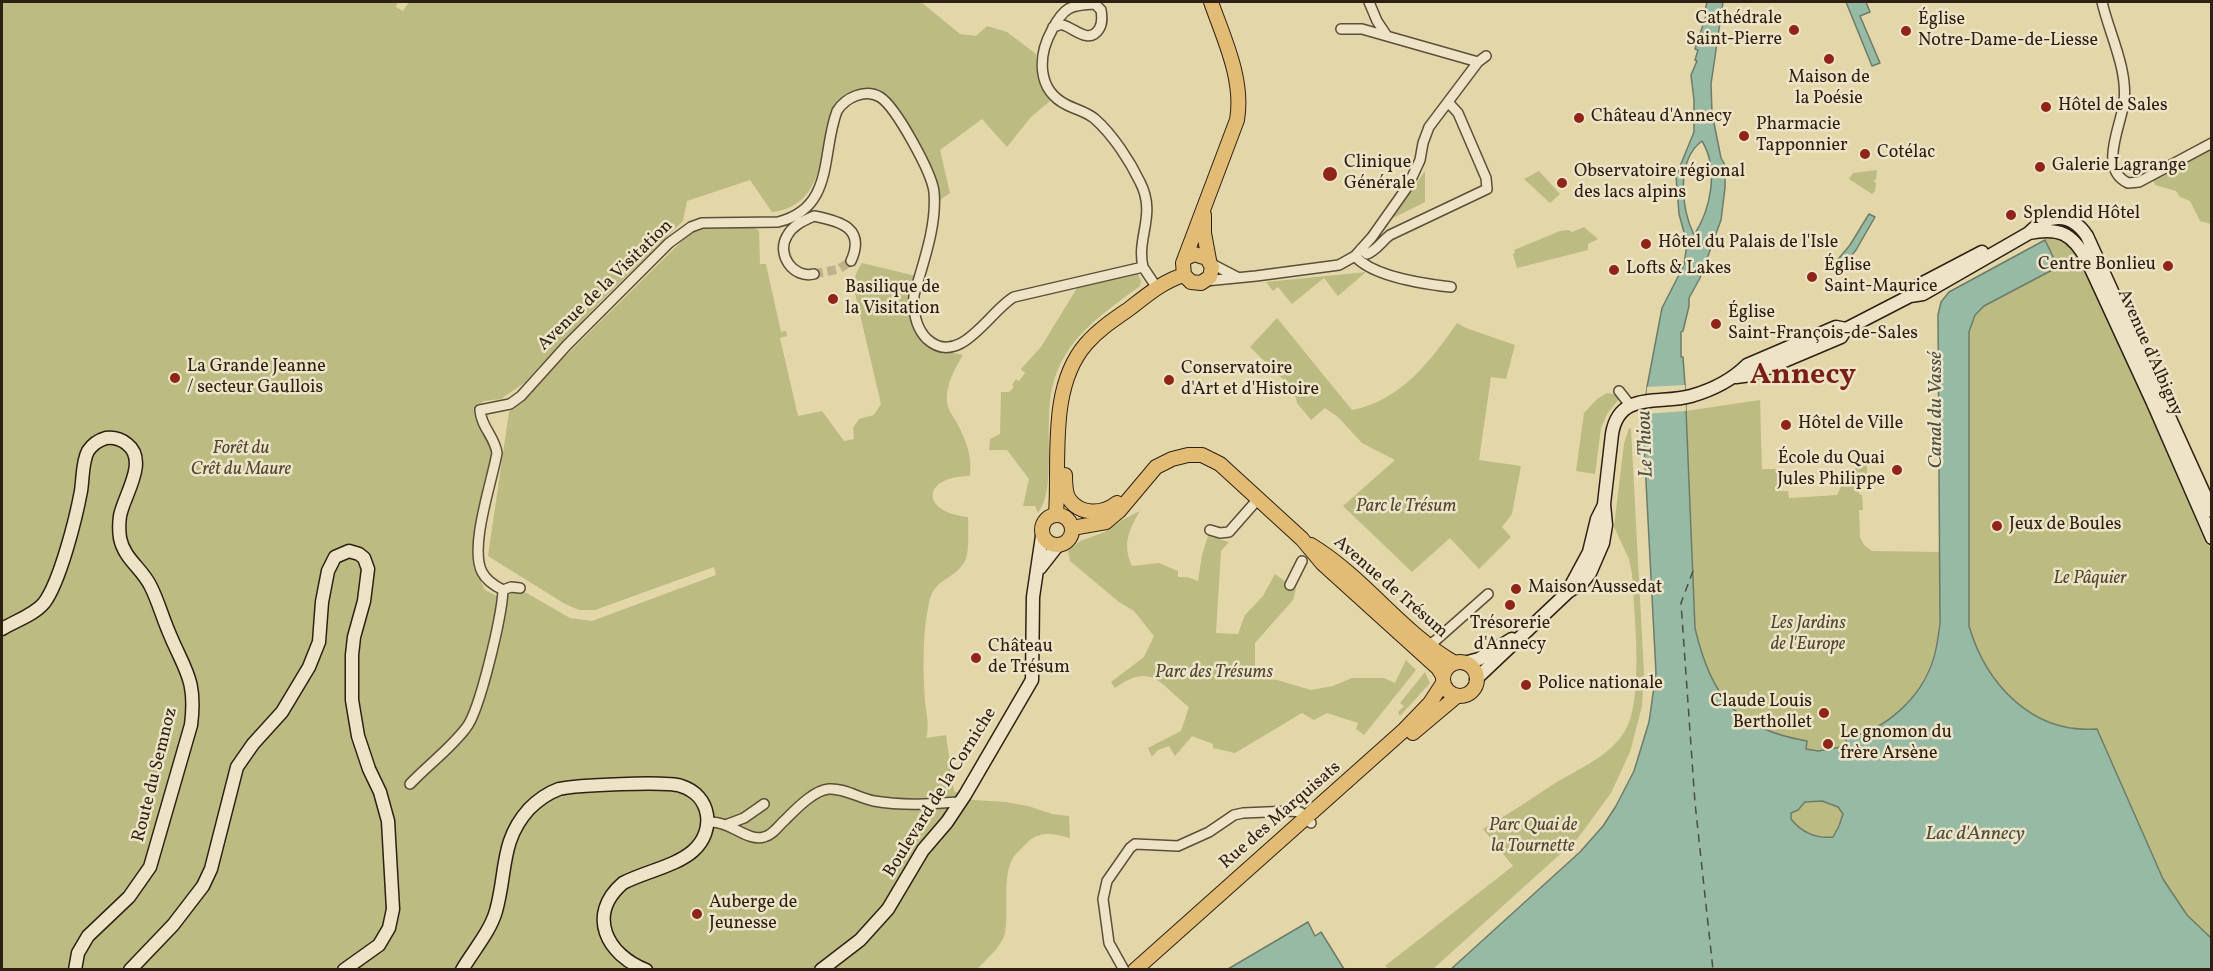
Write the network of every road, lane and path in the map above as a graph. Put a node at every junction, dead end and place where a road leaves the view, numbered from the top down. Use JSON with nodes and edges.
{"nodes":[{"id":1,"x":1211,"y":2,"type":"edge"},
{"id":2,"x":1369,"y":2,"type":"edge"},
{"id":3,"x":2102,"y":2,"type":"edge"},
{"id":4,"x":1053,"y":27,"type":"junction"},
{"id":5,"x":1341,"y":29,"type":"dead end"},
{"id":6,"x":1387,"y":36,"type":"junction"},
{"id":7,"x":1486,"y":56,"type":"dead end"},
{"id":8,"x":1478,"y":62,"type":"junction"},
{"id":9,"x":1448,"y":102,"type":"junction"},
{"id":10,"x":2211,"y":143,"type":"edge"},
{"id":11,"x":1205,"y":202,"type":"junction"},
{"id":12,"x":2029,"y":233,"type":"junction"},
{"id":13,"x":1358,"y":253,"type":"junction"},
{"id":14,"x":1186,"y":258,"type":"junction"},
{"id":15,"x":850,"y":261,"type":"dead end"},
{"id":16,"x":1210,"y":261,"type":"junction"},
{"id":17,"x":1143,"y":267,"type":"junction"},
{"id":18,"x":813,"y":274,"type":"tunnel mouth"},
{"id":19,"x":1184,"y":275,"type":"junction"},
{"id":20,"x":1237,"y":277,"type":"junction"},
{"id":21,"x":1205,"y":281,"type":"junction"},
{"id":22,"x":1452,"y":287,"type":"dead end"},
{"id":23,"x":1157,"y":288,"type":"junction"},
{"id":24,"x":1619,"y":391,"type":"dead end"},
{"id":25,"x":1630,"y":405,"type":"junction"},
{"id":26,"x":1058,"y":450,"type":"junction"},
{"id":27,"x":1258,"y":499,"type":"junction"},
{"id":28,"x":1128,"y":500,"type":"junction"},
{"id":29,"x":2211,"y":511,"type":"edge"},
{"id":30,"x":1056,"y":514,"type":"junction"},
{"id":31,"x":1072,"y":528,"type":"junction"},
{"id":32,"x":1210,"y":530,"type":"dead end"},
{"id":33,"x":1042,"y":536,"type":"junction"},
{"id":34,"x":2211,"y":538,"type":"edge"},
{"id":35,"x":1302,"y":539,"type":"junction"},
{"id":36,"x":1058,"y":545,"type":"junction"},
{"id":37,"x":1302,"y":561,"type":"dead end"},
{"id":38,"x":1037,"y":572,"type":"junction"},
{"id":39,"x":1290,"y":585,"type":"dead end"},
{"id":40,"x":520,"y":588,"type":"dead end"},
{"id":41,"x":503,"y":591,"type":"junction"},
{"id":42,"x":1488,"y":594,"type":"dead end"},
{"id":43,"x":2,"y":629,"type":"edge"},
{"id":44,"x":1528,"y":629,"type":"junction"},
{"id":45,"x":1406,"y":639,"type":"junction"},
{"id":46,"x":1428,"y":645,"type":"junction"},
{"id":47,"x":1459,"y":663,"type":"junction"},
{"id":48,"x":1476,"y":679,"type":"junction"},
{"id":49,"x":1443,"y":680,"type":"junction"},
{"id":50,"x":1457,"y":696,"type":"junction"},
{"id":51,"x":410,"y":784,"type":"dead end"},
{"id":52,"x":960,"y":802,"type":"junction"},
{"id":53,"x":764,"y":804,"type":"dead end"},
{"id":54,"x":1309,"y":820,"type":"junction"},
{"id":55,"x":709,"y":822,"type":"junction"},
{"id":56,"x":729,"y":824,"type":"junction"},
{"id":57,"x":75,"y":969,"type":"edge"},
{"id":58,"x":130,"y":969,"type":"edge"},
{"id":59,"x":344,"y":969,"type":"edge"},
{"id":60,"x":462,"y":969,"type":"edge"},
{"id":61,"x":646,"y":969,"type":"edge"},
{"id":62,"x":821,"y":969,"type":"edge"},
{"id":63,"x":1124,"y":969,"type":"edge"},
{"id":64,"x":1135,"y":969,"type":"edge"},
{"id":65,"x":1147,"y":969,"type":"edge"}],
"edges":[{"from":1,"to":11,"type":"main road"},
{"from":2,"to":6,"type":"street"},
{"from":3,"to":10,"type":"street"},
{"from":4,"to":4,"type":"street"},
{"from":4,"to":17,"type":"street"},
{"from":5,"to":6,"type":"street"},
{"from":6,"to":8,"type":"street"},
{"from":7,"to":8,"type":"street"},
{"from":8,"to":9,"type":"street"},
{"from":9,"to":13,"type":"street"},
{"from":9,"to":13,"type":"street"},
{"from":11,"to":14,"type":"main road"},
{"from":11,"to":16,"type":"main road"},
{"from":12,"to":25,"type":"main road"},
{"from":12,"to":29,"type":"main road","name":"Avenue d'Albigny"},
{"from":12,"to":34,"type":"main road","name":"Avenue d'Albigny"},
{"from":13,"to":20,"type":"street"},
{"from":13,"to":22,"type":"street"},
{"from":14,"to":16,"type":"main road"},
{"from":14,"to":19,"type":"main road"},
{"from":15,"to":18,"type":"street"},
{"from":16,"to":20,"type":"street"},
{"from":16,"to":21,"type":"main road"},
{"from":17,"to":23,"type":"street"},
{"from":17,"to":41,"type":"street","name":"Avenue de la Visitation"},
{"from":19,"to":21,"type":"main road"},
{"from":19,"to":23,"type":"main road"},
{"from":20,"to":21,"type":"street"},
{"from":23,"to":26,"type":"main road"},
{"from":24,"to":25,"type":"street"},
{"from":25,"to":44,"type":"main road"},
{"from":26,"to":28,"type":"main road"},
{"from":26,"to":30,"type":"main road"},
{"from":27,"to":28,"type":"main road","name":"Avenue de Trésum"},
{"from":27,"to":32,"type":"street"},
{"from":27,"to":35,"type":"main road","name":"Avenue de Trésum"},
{"from":28,"to":31,"type":"main road","name":"Avenue de Trésum"},
{"from":30,"to":31,"type":"main road"},
{"from":30,"to":33,"type":"main road"},
{"from":31,"to":36,"type":"main road"},
{"from":33,"to":36,"type":"main road"},
{"from":33,"to":38,"type":"main road","name":"Boulevard de la Corniche"},
{"from":35,"to":45,"type":"main road","name":"Avenue de Trésum"},
{"from":35,"to":46,"type":"main road","name":"Avenue de Trésum"},
{"from":36,"to":38,"type":"main road"},
{"from":37,"to":39,"type":"street"},
{"from":38,"to":52,"type":"main road","name":"Boulevard de la Corniche"},
{"from":40,"to":41,"type":"street"},
{"from":41,"to":51,"type":"street"},
{"from":42,"to":46,"type":"street"},
{"from":43,"to":57,"type":"main road","name":"Route du Semnoz"},
{"from":44,"to":47,"type":"main road"},
{"from":44,"to":48,"type":"main road"},
{"from":45,"to":46,"type":"street"},
{"from":45,"to":49,"type":"main road","name":"Avenue de Trésum"},
{"from":46,"to":47,"type":"main road","name":"Avenue de Trésum"},
{"from":47,"to":48,"type":"main road"},
{"from":47,"to":49,"type":"main road"},
{"from":48,"to":50,"type":"main road"},
{"from":49,"to":50,"type":"main road"},
{"from":49,"to":54,"type":"main road","name":"Rue des Marquisats"},
{"from":50,"to":54,"type":"main road","name":"Rue des Marquisats"},
{"from":52,"to":56,"type":"street"},
{"from":52,"to":62,"type":"main road","name":"Boulevard de la Corniche"},
{"from":53,"to":56,"type":"street"},
{"from":54,"to":63,"type":"street"},
{"from":54,"to":64,"type":"main road","name":"Rue des Marquisats"},
{"from":54,"to":65,"type":"main road","name":"Rue des Marquisats"},
{"from":55,"to":56,"type":"street"},
{"from":55,"to":60,"type":"main road"},
{"from":55,"to":61,"type":"main road"},
{"from":58,"to":59,"type":"main road"}]}
